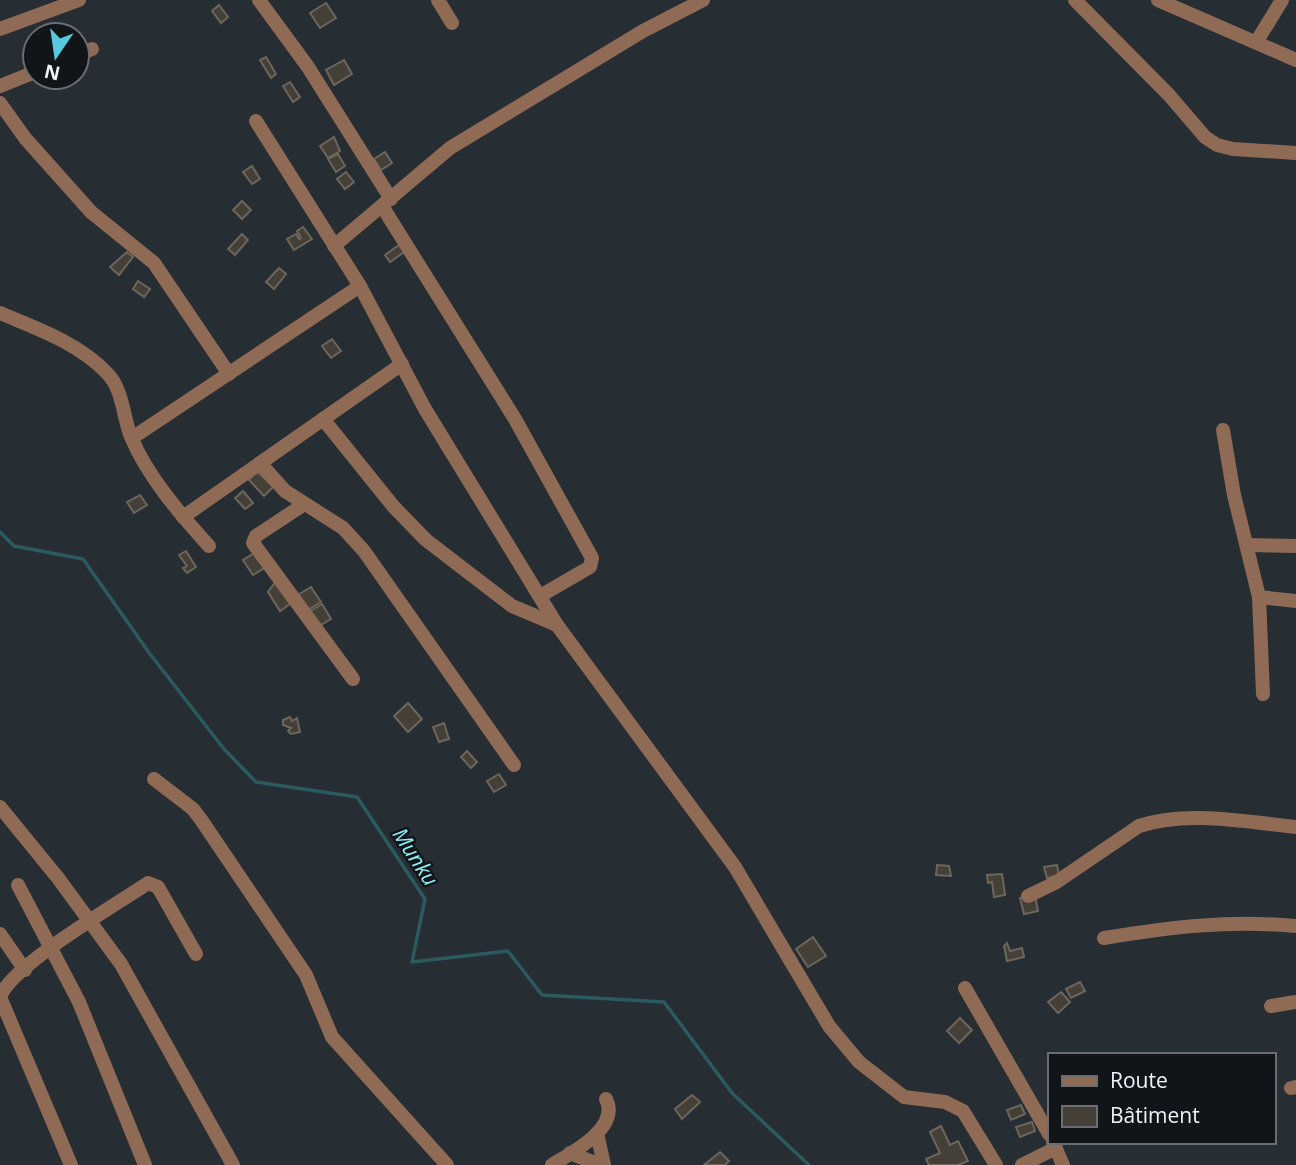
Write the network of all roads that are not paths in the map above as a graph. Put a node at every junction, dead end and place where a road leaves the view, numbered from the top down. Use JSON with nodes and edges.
{"nodes":[{"id":1,"x":79,"y":0,"type":"edge"},
{"id":2,"x":259,"y":0,"type":"edge"},
{"id":3,"x":438,"y":0,"type":"edge"},
{"id":4,"x":1075,"y":0,"type":"edge"},
{"id":5,"x":1282,"y":0,"type":"edge"},
{"id":6,"x":698,"y":1,"type":"edge"},
{"id":7,"x":1163,"y":1,"type":"edge"},
{"id":8,"x":452,"y":23,"type":"dead end"},
{"id":9,"x":0,"y":29,"type":"edge"},
{"id":10,"x":1257,"y":41,"type":"junction"},
{"id":11,"x":1296,"y":60,"type":"edge"},
{"id":12,"x":21,"y":78,"type":"edge"},
{"id":13,"x":0,"y":86,"type":"edge"},
{"id":14,"x":0,"y":103,"type":"edge"},
{"id":15,"x":256,"y":121,"type":"dead end"},
{"id":16,"x":1296,"y":153,"type":"edge"},
{"id":17,"x":387,"y":202,"type":"junction"},
{"id":18,"x":334,"y":246,"type":"junction"},
{"id":19,"x":360,"y":286,"type":"junction"},
{"id":20,"x":0,"y":313,"type":"edge"},
{"id":21,"x":402,"y":364,"type":"junction"},
{"id":22,"x":229,"y":374,"type":"junction"},
{"id":23,"x":323,"y":419,"type":"junction"},
{"id":24,"x":1223,"y":430,"type":"dead end"},
{"id":25,"x":132,"y":438,"type":"junction"},
{"id":26,"x":260,"y":463,"type":"junction"},
{"id":27,"x":303,"y":505,"type":"junction"},
{"id":28,"x":183,"y":517,"type":"junction"},
{"id":29,"x":1247,"y":544,"type":"junction"},
{"id":30,"x":209,"y":546,"type":"dead end"},
{"id":31,"x":1296,"y":546,"type":"edge"},
{"id":32,"x":540,"y":596,"type":"junction"},
{"id":33,"x":1259,"y":597,"type":"junction"},
{"id":34,"x":1296,"y":601,"type":"edge"},
{"id":35,"x":557,"y":625,"type":"junction"},
{"id":36,"x":353,"y":679,"type":"dead end"},
{"id":37,"x":1263,"y":695,"type":"dead end"},
{"id":38,"x":514,"y":765,"type":"dead end"},
{"id":39,"x":153,"y":779,"type":"dead end"},
{"id":40,"x":0,"y":807,"type":"edge"},
{"id":41,"x":1296,"y":827,"type":"edge"},
{"id":42,"x":18,"y":886,"type":"dead end"},
{"id":43,"x":1028,"y":896,"type":"dead end"},
{"id":44,"x":90,"y":922,"type":"junction"},
{"id":45,"x":1296,"y":926,"type":"edge"},
{"id":46,"x":0,"y":934,"type":"edge"},
{"id":47,"x":1104,"y":938,"type":"dead end"},
{"id":48,"x":51,"y":948,"type":"junction"},
{"id":49,"x":196,"y":954,"type":"dead end"},
{"id":50,"x":25,"y":970,"type":"junction"},
{"id":51,"x":965,"y":988,"type":"dead end"},
{"id":52,"x":0,"y":997,"type":"edge"},
{"id":53,"x":1296,"y":1002,"type":"edge"},
{"id":54,"x":1271,"y":1006,"type":"dead end"},
{"id":55,"x":606,"y":1100,"type":"dead end"},
{"id":56,"x":1048,"y":1132,"type":"edge"},
{"id":57,"x":597,"y":1133,"type":"junction"},
{"id":58,"x":1055,"y":1145,"type":"edge"},
{"id":59,"x":570,"y":1153,"type":"junction"},
{"id":60,"x":71,"y":1165,"type":"edge"},
{"id":61,"x":145,"y":1165,"type":"edge"},
{"id":62,"x":233,"y":1165,"type":"edge"},
{"id":63,"x":447,"y":1165,"type":"edge"},
{"id":64,"x":552,"y":1165,"type":"edge"},
{"id":65,"x":602,"y":1165,"type":"edge"},
{"id":66,"x":996,"y":1165,"type":"edge"},
{"id":67,"x":1022,"y":1165,"type":"edge"},
{"id":68,"x":1063,"y":1165,"type":"edge"}],
"edges":[{"from":1,"to":9,"type":"street"},
{"from":2,"to":17,"type":"street"},
{"from":3,"to":8,"type":"street"},
{"from":4,"to":16,"type":"street"},
{"from":5,"to":10,"type":"street"},
{"from":6,"to":17,"type":"street"},
{"from":7,"to":10,"type":"street"},
{"from":10,"to":11,"type":"street"},
{"from":12,"to":13,"type":"street"},
{"from":14,"to":22,"type":"street"},
{"from":15,"to":18,"type":"street"},
{"from":17,"to":18,"type":"street"},
{"from":17,"to":32,"type":"street"},
{"from":18,"to":19,"type":"street"},
{"from":19,"to":21,"type":"street"},
{"from":19,"to":22,"type":"street"},
{"from":20,"to":25,"type":"street"},
{"from":21,"to":23,"type":"street"},
{"from":21,"to":32,"type":"street"},
{"from":22,"to":25,"type":"street"},
{"from":23,"to":26,"type":"street"},
{"from":23,"to":35,"type":"street"},
{"from":24,"to":29,"type":"street"},
{"from":25,"to":28,"type":"street"},
{"from":26,"to":27,"type":"street"},
{"from":26,"to":28,"type":"street"},
{"from":27,"to":36,"type":"street"},
{"from":27,"to":38,"type":"street"},
{"from":28,"to":30,"type":"street"},
{"from":29,"to":31,"type":"street"},
{"from":29,"to":33,"type":"street"},
{"from":32,"to":35,"type":"street"},
{"from":33,"to":34,"type":"street"},
{"from":33,"to":37,"type":"street"},
{"from":35,"to":66,"type":"street"},
{"from":39,"to":63,"type":"street"},
{"from":40,"to":44,"type":"street"},
{"from":41,"to":43,"type":"street"},
{"from":42,"to":48,"type":"street"},
{"from":44,"to":48,"type":"street"},
{"from":44,"to":49,"type":"street"},
{"from":44,"to":62,"type":"street"},
{"from":45,"to":47,"type":"street"},
{"from":46,"to":50,"type":"street"},
{"from":48,"to":50,"type":"street"},
{"from":48,"to":61,"type":"street"},
{"from":50,"to":52,"type":"street"},
{"from":51,"to":56,"type":"street"},
{"from":52,"to":60,"type":"street"},
{"from":53,"to":54,"type":"street"},
{"from":55,"to":57,"type":"street"},
{"from":57,"to":59,"type":"street"},
{"from":57,"to":65,"type":"street"},
{"from":58,"to":67,"type":"street"},
{"from":58,"to":68,"type":"street"},
{"from":59,"to":64,"type":"street"},
{"from":59,"to":65,"type":"street"}]}
